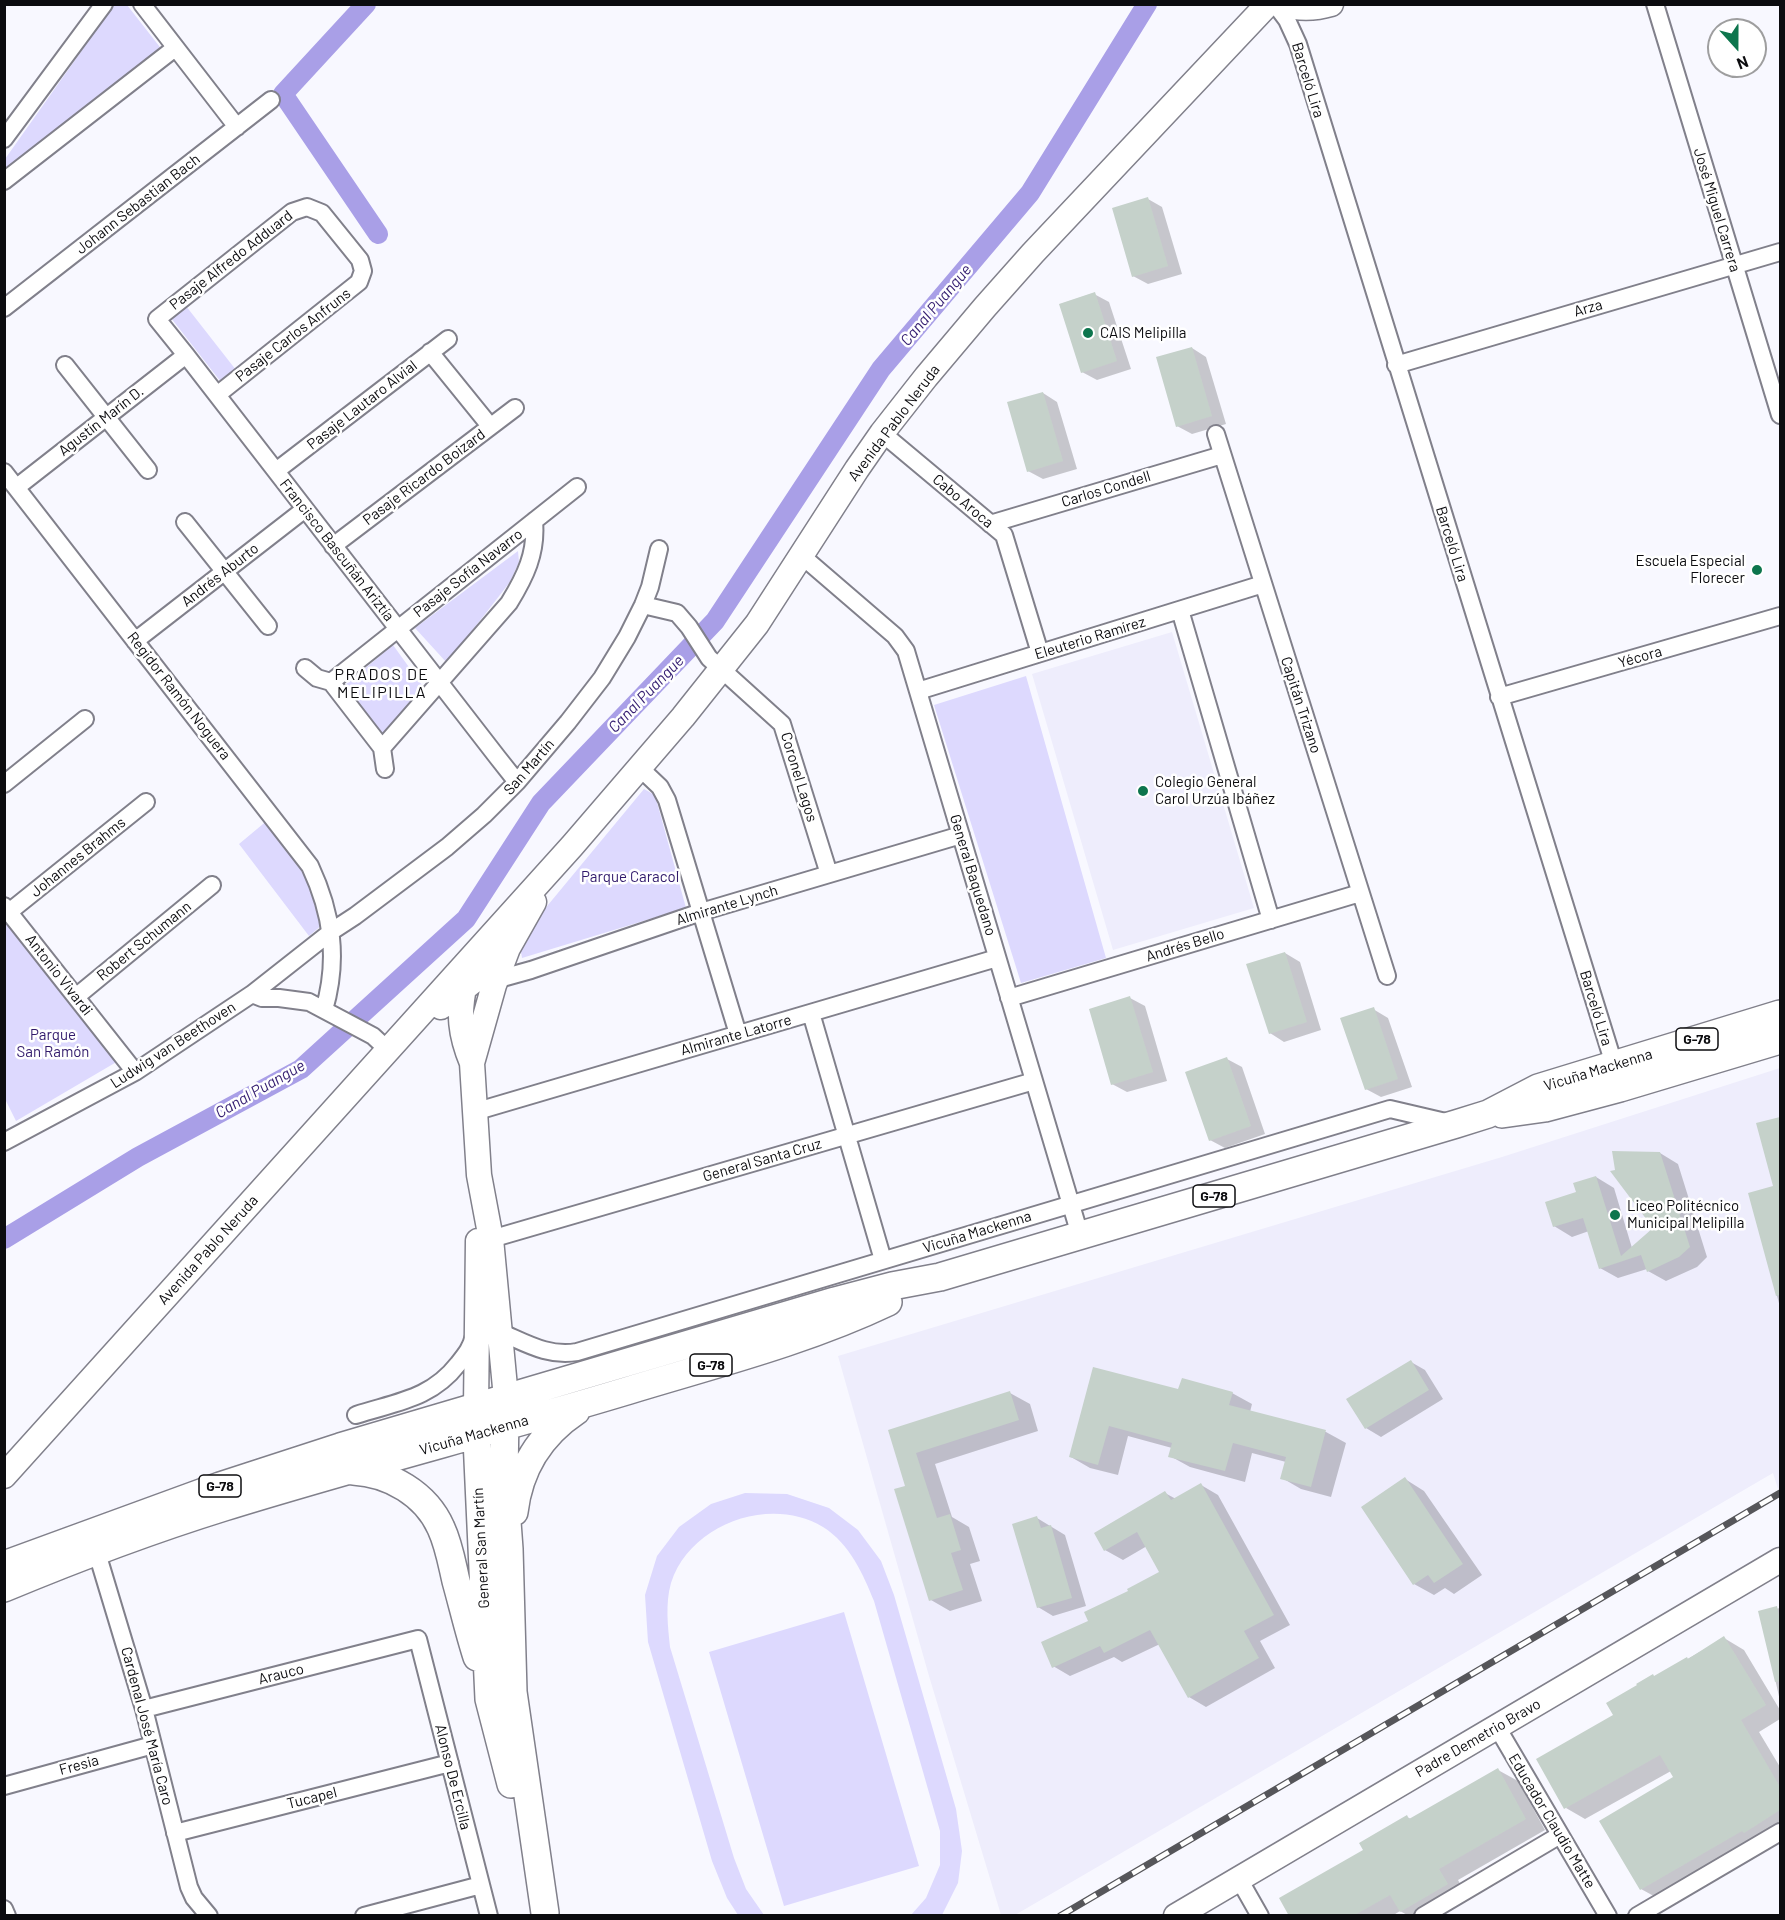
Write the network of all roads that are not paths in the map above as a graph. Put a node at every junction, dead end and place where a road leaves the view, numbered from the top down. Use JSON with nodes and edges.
{"nodes":[{"id":1,"x":104,"y":4,"type":"edge"},
{"id":2,"x":142,"y":4,"type":"edge"},
{"id":3,"x":1268,"y":4,"type":"edge"},
{"id":4,"x":1275,"y":4,"type":"edge"},
{"id":5,"x":1281,"y":4,"type":"edge"},
{"id":6,"x":1331,"y":4,"type":"edge"},
{"id":7,"x":1655,"y":4,"type":"edge"},
{"id":8,"x":175,"y":48,"type":"junction"},
{"id":9,"x":271,"y":100,"type":"dead end"},
{"id":10,"x":237,"y":127,"type":"junction"},
{"id":11,"x":4,"y":139,"type":"edge"},
{"id":12,"x":4,"y":181,"type":"edge"},
{"id":13,"x":1780,"y":252,"type":"edge"},
{"id":14,"x":1734,"y":265,"type":"junction"},
{"id":15,"x":363,"y":271,"type":"joint"},
{"id":16,"x":4,"y":308,"type":"edge"},
{"id":17,"x":158,"y":319,"type":"joint"},
{"id":18,"x":448,"y":339,"type":"dead end"},
{"id":19,"x":430,"y":352,"type":"junction"},
{"id":20,"x":186,"y":355,"type":"junction"},
{"id":21,"x":65,"y":365,"type":"dead end"},
{"id":22,"x":1396,"y":365,"type":"junction"},
{"id":23,"x":217,"y":395,"type":"junction"},
{"id":24,"x":514,"y":408,"type":"dead end"},
{"id":25,"x":1780,"y":415,"type":"edge"},
{"id":26,"x":107,"y":418,"type":"junction"},
{"id":27,"x":490,"y":426,"type":"junction"},
{"id":28,"x":882,"y":433,"type":"junction"},
{"id":29,"x":1215,"y":434,"type":"dead end"},
{"id":30,"x":1222,"y":455,"type":"junction"},
{"id":31,"x":148,"y":470,"type":"dead end"},
{"id":32,"x":276,"y":471,"type":"junction"},
{"id":33,"x":4,"y":472,"type":"edge"},
{"id":34,"x":17,"y":487,"type":"junction"},
{"id":35,"x":577,"y":487,"type":"dead end"},
{"id":36,"x":305,"y":508,"type":"junction"},
{"id":37,"x":534,"y":521,"type":"junction"},
{"id":38,"x":185,"y":522,"type":"dead end"},
{"id":39,"x":990,"y":524,"type":"junction"},
{"id":40,"x":333,"y":546,"type":"junction"},
{"id":41,"x":659,"y":549,"type":"dead end"},
{"id":42,"x":802,"y":556,"type":"junction"},
{"id":43,"x":224,"y":571,"type":"junction"},
{"id":44,"x":1263,"y":584,"type":"junction"},
{"id":45,"x":650,"y":607,"type":"junction"},
{"id":46,"x":1180,"y":610,"type":"junction"},
{"id":47,"x":1780,"y":616,"type":"edge"},
{"id":48,"x":268,"y":626,"type":"dead end"},
{"id":49,"x":398,"y":628,"type":"junction"},
{"id":50,"x":135,"y":641,"type":"junction"},
{"id":51,"x":1040,"y":653,"type":"junction"},
{"id":52,"x":716,"y":664,"type":"junction"},
{"id":53,"x":305,"y":668,"type":"dead end"},
{"id":54,"x":331,"y":682,"type":"junction"},
{"id":55,"x":440,"y":683,"type":"junction"},
{"id":56,"x":918,"y":691,"type":"junction"},
{"id":57,"x":1499,"y":697,"type":"junction"},
{"id":58,"x":85,"y":719,"type":"dead end"},
{"id":59,"x":382,"y":748,"type":"junction"},
{"id":60,"x":640,"y":768,"type":"junction"},
{"id":61,"x":385,"y":769,"type":"dead end"},
{"id":62,"x":516,"y":782,"type":"junction"},
{"id":63,"x":4,"y":784,"type":"edge"},
{"id":64,"x":146,"y":802,"type":"dead end"},
{"id":65,"x":961,"y":835,"type":"junction"},
{"id":66,"x":552,"y":868,"type":"junction"},
{"id":67,"x":829,"y":874,"type":"junction"},
{"id":68,"x":212,"y":885,"type":"dead end"},
{"id":69,"x":1360,"y":893,"type":"junction"},
{"id":70,"x":7,"y":909,"type":"edge"},
{"id":71,"x":701,"y":912,"type":"junction"},
{"id":72,"x":1271,"y":920,"type":"junction"},
{"id":73,"x":332,"y":931,"type":"junction"},
{"id":74,"x":508,"y":948,"type":"junction"},
{"id":75,"x":476,"y":952,"type":"junction"},
{"id":76,"x":997,"y":958,"type":"junction"},
{"id":77,"x":1387,"y":976,"type":"dead end"},
{"id":78,"x":495,"y":980,"type":"junction"},
{"id":79,"x":463,"y":991,"type":"junction"},
{"id":80,"x":252,"y":994,"type":"junction"},
{"id":81,"x":77,"y":996,"type":"junction"},
{"id":82,"x":1009,"y":998,"type":"junction"},
{"id":83,"x":324,"y":1010,"type":"junction"},
{"id":84,"x":810,"y":1013,"type":"junction"},
{"id":85,"x":1780,"y":1014,"type":"edge"},
{"id":86,"x":420,"y":1019,"type":"junction"},
{"id":87,"x":738,"y":1035,"type":"junction"},
{"id":88,"x":462,"y":1040,"type":"junction"},
{"id":89,"x":1780,"y":1040,"type":"edge"},
{"id":90,"x":388,"y":1050,"type":"junction"},
{"id":91,"x":472,"y":1063,"type":"junction"},
{"id":92,"x":135,"y":1072,"type":"junction"},
{"id":93,"x":1617,"y":1077,"type":"junction"},
{"id":94,"x":1034,"y":1081,"type":"junction"},
{"id":95,"x":474,"y":1112,"type":"junction"},
{"id":96,"x":1456,"y":1124,"type":"junction"},
{"id":97,"x":846,"y":1135,"type":"junction"},
{"id":98,"x":4,"y":1142,"type":"edge"},
{"id":99,"x":479,"y":1175,"type":"junction"},
{"id":100,"x":1071,"y":1204,"type":"junction"},
{"id":101,"x":1080,"y":1236,"type":"junction"},
{"id":102,"x":490,"y":1239,"type":"junction"},
{"id":103,"x":883,"y":1260,"type":"junction"},
{"id":104,"x":940,"y":1277,"type":"junction"},
{"id":105,"x":475,"y":1329,"type":"junction"},
{"id":106,"x":500,"y":1332,"type":"junction"},
{"id":107,"x":506,"y":1398,"type":"junction"},
{"id":108,"x":588,"y":1403,"type":"junction"},
{"id":109,"x":476,"y":1407,"type":"junction"},
{"id":110,"x":356,"y":1414,"type":"dead end"},
{"id":111,"x":504,"y":1427,"type":"junction"},
{"id":112,"x":476,"y":1435,"type":"junction"},
{"id":113,"x":346,"y":1471,"type":"junction"},
{"id":114,"x":4,"y":1476,"type":"edge"},
{"id":115,"x":94,"y":1543,"type":"junction"},
{"id":116,"x":509,"y":1549,"type":"junction"},
{"id":117,"x":1780,"y":1560,"type":"edge"},
{"id":118,"x":4,"y":1565,"type":"edge"},
{"id":119,"x":4,"y":1588,"type":"edge"},
{"id":120,"x":418,"y":1639,"type":"joint"},
{"id":121,"x":489,"y":1699,"type":"junction"},
{"id":122,"x":144,"y":1709,"type":"junction"},
{"id":123,"x":1497,"y":1727,"type":"junction"},
{"id":124,"x":153,"y":1745,"type":"junction"},
{"id":125,"x":450,"y":1763,"type":"junction"},
{"id":126,"x":4,"y":1786,"type":"edge"},
{"id":127,"x":1780,"y":1832,"type":"edge"},
{"id":128,"x":175,"y":1833,"type":"junction"},
{"id":129,"x":1560,"y":1835,"type":"junction"},
{"id":130,"x":1239,"y":1879,"type":"junction"},
{"id":131,"x":481,"y":1885,"type":"junction"},
{"id":132,"x":4,"y":1909,"type":"edge"},
{"id":133,"x":545,"y":1914,"type":"edge"},
{"id":134,"x":7,"y":1916,"type":"edge"},
{"id":135,"x":209,"y":1916,"type":"edge"},
{"id":136,"x":364,"y":1916,"type":"edge"},
{"id":137,"x":489,"y":1916,"type":"edge"},
{"id":138,"x":1176,"y":1916,"type":"edge"},
{"id":139,"x":1260,"y":1916,"type":"edge"},
{"id":140,"x":1423,"y":1916,"type":"edge"},
{"id":141,"x":1608,"y":1916,"type":"edge"},
{"id":142,"x":1637,"y":1916,"type":"edge"}],
"edges":[{"from":1,"to":11,"type":"street"},
{"from":2,"to":8,"type":"street"},
{"from":3,"to":28,"type":"main road","name":"Avenida Pablo Neruda"},
{"from":4,"to":22,"type":"street","name":"Barceló Lira"},
{"from":5,"to":6,"type":"main road"},
{"from":7,"to":14,"type":"street","name":"José Miguel Carrera"},
{"from":8,"to":10,"type":"street"},
{"from":8,"to":12,"type":"street"},
{"from":9,"to":10,"type":"street","name":"Johann Sebastian Bach"},
{"from":10,"to":16,"type":"street","name":"Johann Sebastian Bach"},
{"from":13,"to":14,"type":"street","name":"Arza"},
{"from":14,"to":22,"type":"street","name":"Arza"},
{"from":14,"to":25,"type":"street","name":"José Miguel Carrera"},
{"from":15,"to":17,"type":"street","name":"Pasaje Alfredo Adduard"},
{"from":15,"to":23,"type":"street","name":"Pasaje Carlos Anfruns"},
{"from":17,"to":20,"type":"street","name":"Francisco Bascuñán Ariztía"},
{"from":18,"to":19,"type":"street","name":"Pasaje Lautaro Alvial"},
{"from":19,"to":27,"type":"street"},
{"from":19,"to":32,"type":"street","name":"Pasaje Lautaro Alvial"},
{"from":20,"to":23,"type":"street","name":"Francisco Bascuñán Ariztía"},
{"from":20,"to":26,"type":"street","name":"Agustín Marín D."},
{"from":21,"to":26,"type":"street"},
{"from":22,"to":57,"type":"street","name":"Barceló Lira"},
{"from":23,"to":32,"type":"street","name":"Francisco Bascuñán Ariztía"},
{"from":24,"to":27,"type":"street","name":"Pasaje Ricardo Boizard"},
{"from":26,"to":31,"type":"street"},
{"from":26,"to":34,"type":"street","name":"Agustín Marín D."},
{"from":27,"to":40,"type":"street","name":"Pasaje Ricardo Boizard"},
{"from":28,"to":39,"type":"street","name":"Cabo Aroca"},
{"from":28,"to":42,"type":"main road","name":"Avenida Pablo Neruda"},
{"from":29,"to":30,"type":"street","name":"Capitán Trizano"},
{"from":30,"to":39,"type":"street","name":"Carlos Condell"},
{"from":30,"to":44,"type":"street","name":"Capitán Trizano"},
{"from":32,"to":36,"type":"street","name":"Francisco Bascuñán Ariztía"},
{"from":33,"to":34,"type":"street","name":"Regidor Ramón Noguera"},
{"from":34,"to":50,"type":"street","name":"Regidor Ramón Noguera"},
{"from":35,"to":37,"type":"street","name":"Pasaje Sofía Navarro"},
{"from":36,"to":40,"type":"street","name":"Francisco Bascuñán Ariztía"},
{"from":36,"to":43,"type":"street","name":"Andrés Aburto"},
{"from":37,"to":49,"type":"street","name":"Pasaje Sofía Navarro"},
{"from":37,"to":55,"type":"street"},
{"from":38,"to":43,"type":"street"},
{"from":39,"to":51,"type":"street","name":"Cabo Aroca"},
{"from":40,"to":49,"type":"street","name":"Francisco Bascuñán Ariztía"},
{"from":41,"to":45,"type":"street","name":"San Martín"},
{"from":42,"to":52,"type":"main road","name":"Avenida Pablo Neruda"},
{"from":42,"to":56,"type":"street","name":"General Baquedano"},
{"from":43,"to":48,"type":"street"},
{"from":43,"to":50,"type":"street","name":"Andrés Aburto"},
{"from":44,"to":46,"type":"street","name":"Eleuterio Ramírez"},
{"from":44,"to":69,"type":"street","name":"Capitán Trizano"},
{"from":45,"to":52,"type":"street","name":"Coronel Lagos"},
{"from":45,"to":62,"type":"street","name":"San Martín"},
{"from":46,"to":51,"type":"street","name":"Eleuterio Ramírez"},
{"from":46,"to":72,"type":"street"},
{"from":47,"to":57,"type":"street","name":"Yécora"},
{"from":49,"to":54,"type":"street","name":"Pasaje Sofía Navarro"},
{"from":49,"to":55,"type":"street","name":"Francisco Bascuñán Ariztía"},
{"from":50,"to":73,"type":"street","name":"Regidor Ramón Noguera"},
{"from":51,"to":56,"type":"street","name":"Eleuterio Ramírez"},
{"from":52,"to":60,"type":"main road","name":"Avenida Pablo Neruda"},
{"from":52,"to":67,"type":"street","name":"Coronel Lagos"},
{"from":53,"to":54,"type":"street"},
{"from":54,"to":59,"type":"street"},
{"from":55,"to":59,"type":"street"},
{"from":55,"to":62,"type":"street","name":"Francisco Bascuñán Ariztía"},
{"from":56,"to":65,"type":"street","name":"General Baquedano"},
{"from":57,"to":93,"type":"street","name":"Barceló Lira"},
{"from":58,"to":63,"type":"street"},
{"from":59,"to":61,"type":"street"},
{"from":60,"to":66,"type":"main road","name":"Avenida Pablo Neruda"},
{"from":60,"to":71,"type":"street"},
{"from":62,"to":73,"type":"street","name":"San Martín"},
{"from":64,"to":70,"type":"street","name":"Johannes Brahms"},
{"from":65,"to":67,"type":"street","name":"Almirante Lynch"},
{"from":65,"to":76,"type":"street","name":"General Baquedano"},
{"from":66,"to":74,"type":"main road","name":"Avenida Pablo Neruda"},
{"from":66,"to":75,"type":"main road","name":"Avenida Pablo Neruda"},
{"from":67,"to":71,"type":"street","name":"Almirante Lynch"},
{"from":68,"to":81,"type":"street","name":"Robert Schumann"},
{"from":69,"to":72,"type":"street","name":"Andrés Bello"},
{"from":69,"to":77,"type":"street","name":"Capitán Trizano"},
{"from":70,"to":81,"type":"street","name":"Antonio Vivardi"},
{"from":71,"to":78,"type":"street","name":"Almirante Lynch"},
{"from":71,"to":87,"type":"street"},
{"from":72,"to":82,"type":"street","name":"Andrés Bello"},
{"from":73,"to":80,"type":"street","name":"Ludwig van Beethoven"},
{"from":73,"to":83,"type":"street","name":"Regidor Ramón Noguera"},
{"from":74,"to":78,"type":"main road","name":"General San Martín"},
{"from":74,"to":79,"type":"main road","name":"Avenida Pablo Neruda"},
{"from":75,"to":79,"type":"main road","name":"General San Martín"},
{"from":75,"to":86,"type":"main road","name":"Avenida Pablo Neruda"},
{"from":76,"to":82,"type":"street","name":"General Baquedano"},
{"from":76,"to":84,"type":"street","name":"Almirante Latorre"},
{"from":78,"to":91,"type":"main road","name":"General San Martín"},
{"from":79,"to":86,"type":"main road","name":"Avenida Pablo Neruda"},
{"from":79,"to":88,"type":"main road","name":"General San Martín"},
{"from":80,"to":83,"type":"street"},
{"from":80,"to":92,"type":"street","name":"Ludwig van Beethoven"},
{"from":81,"to":92,"type":"street","name":"Antonio Vivardi"},
{"from":82,"to":94,"type":"street","name":"General Baquedano"},
{"from":83,"to":90,"type":"street"},
{"from":84,"to":87,"type":"street","name":"Almirante Latorre"},
{"from":84,"to":97,"type":"street"},
{"from":85,"to":93,"type":"main road","name":"Vicuña Mackenna","number":"G-78"},
{"from":86,"to":88,"type":"main road"},
{"from":86,"to":90,"type":"main road","name":"Avenida Pablo Neruda"},
{"from":87,"to":95,"type":"street","name":"Almirante Latorre"},
{"from":88,"to":91,"type":"main road","name":"General San Martín"},
{"from":89,"to":93,"type":"main road","name":"Vicuña Mackenna","number":"G-78"},
{"from":90,"to":114,"type":"main road","name":"Avenida Pablo Neruda"},
{"from":91,"to":95,"type":"main road","name":"General San Martín"},
{"from":92,"to":98,"type":"street","name":"Ludwig van Beethoven"},
{"from":93,"to":96,"type":"main road","name":"Vicuña Mackenna","number":"G-78"},
{"from":94,"to":97,"type":"street","name":"General Santa Cruz"},
{"from":94,"to":100,"type":"street","name":"General Baquedano"},
{"from":95,"to":99,"type":"main road","name":"General San Martín"},
{"from":96,"to":100,"type":"street","name":"Vicuña Mackenna"},
{"from":96,"to":101,"type":"main road","name":"Vicuña Mackenna","number":"G-78"},
{"from":97,"to":102,"type":"street","name":"General Santa Cruz"},
{"from":97,"to":103,"type":"street"},
{"from":99,"to":102,"type":"main road","name":"General San Martín"},
{"from":99,"to":105,"type":"main road","name":"General San Martín"},
{"from":100,"to":101,"type":"street","name":"General Baquedano"},
{"from":100,"to":103,"type":"street","name":"Vicuña Mackenna"},
{"from":101,"to":104,"type":"main road","name":"Vicuña Mackenna","number":"G-78"},
{"from":102,"to":106,"type":"main road","name":"General San Martín"},
{"from":103,"to":106,"type":"street","name":"Vicuña Mackenna"},
{"from":104,"to":107,"type":"main road","name":"Vicuña Mackenna","number":"G-78"},
{"from":104,"to":108,"type":"main road","name":"Vicuña Mackenna","number":"G-78"},
{"from":105,"to":109,"type":"main road","name":"General San Martín"},
{"from":105,"to":110,"type":"street"},
{"from":106,"to":107,"type":"main road","name":"General San Martín"},
{"from":107,"to":109,"type":"main road","name":"Vicuña Mackenna","number":"G-78"},
{"from":107,"to":111,"type":"main road","name":"General San Martín"},
{"from":108,"to":111,"type":"main road","name":"Vicuña Mackenna","number":"G-78"},
{"from":108,"to":116,"type":"main road"},
{"from":109,"to":112,"type":"main road","name":"General San Martín"},
{"from":109,"to":115,"type":"main road","name":"Vicuña Mackenna","number":"G-78"},
{"from":111,"to":112,"type":"main road","name":"Vicuña Mackenna","number":"G-78"},
{"from":111,"to":116,"type":"main road","name":"General San Martín"},
{"from":112,"to":113,"type":"main road","name":"Vicuña Mackenna","number":"G-78"},
{"from":112,"to":121,"type":"main road","name":"General San Martín"},
{"from":113,"to":115,"type":"main road","name":"Vicuña Mackenna","number":"G-78"},
{"from":113,"to":121,"type":"main road"},
{"from":115,"to":118,"type":"main road","name":"Vicuña Mackenna","number":"G-78"},
{"from":115,"to":119,"type":"main road","name":"Vicuña Mackenna","number":"G-78"},
{"from":115,"to":122,"type":"street","name":"Cardenal José María Caro"},
{"from":116,"to":133,"type":"main road","name":"General San Martín"},
{"from":117,"to":123,"type":"main road","name":"Padre Demetrio Bravo"},
{"from":120,"to":122,"type":"street","name":"Arauco"},
{"from":120,"to":125,"type":"street","name":"Alonso De Ercilla"},
{"from":121,"to":133,"type":"main road","name":"General San Martín"},
{"from":122,"to":124,"type":"street","name":"Cardenal José María Caro"},
{"from":123,"to":129,"type":"street","name":"Educador Claudio Matte"},
{"from":123,"to":130,"type":"main road","name":"Padre Demetrio Bravo"},
{"from":124,"to":126,"type":"street","name":"Fresia"},
{"from":124,"to":128,"type":"street","name":"Cardenal José María Caro"},
{"from":125,"to":128,"type":"street","name":"Tucapel"},
{"from":125,"to":131,"type":"street","name":"Alonso De Ercilla"},
{"from":127,"to":142,"type":"street"},
{"from":128,"to":135,"type":"street","name":"Cardenal José María Caro"},
{"from":129,"to":140,"type":"street"},
{"from":129,"to":141,"type":"street","name":"Educador Claudio Matte"},
{"from":130,"to":138,"type":"main road","name":"Padre Demetrio Bravo"},
{"from":130,"to":139,"type":"street"},
{"from":131,"to":136,"type":"street"},
{"from":131,"to":137,"type":"street","name":"Alonso De Ercilla"},
{"from":132,"to":134,"type":"street"}]}
